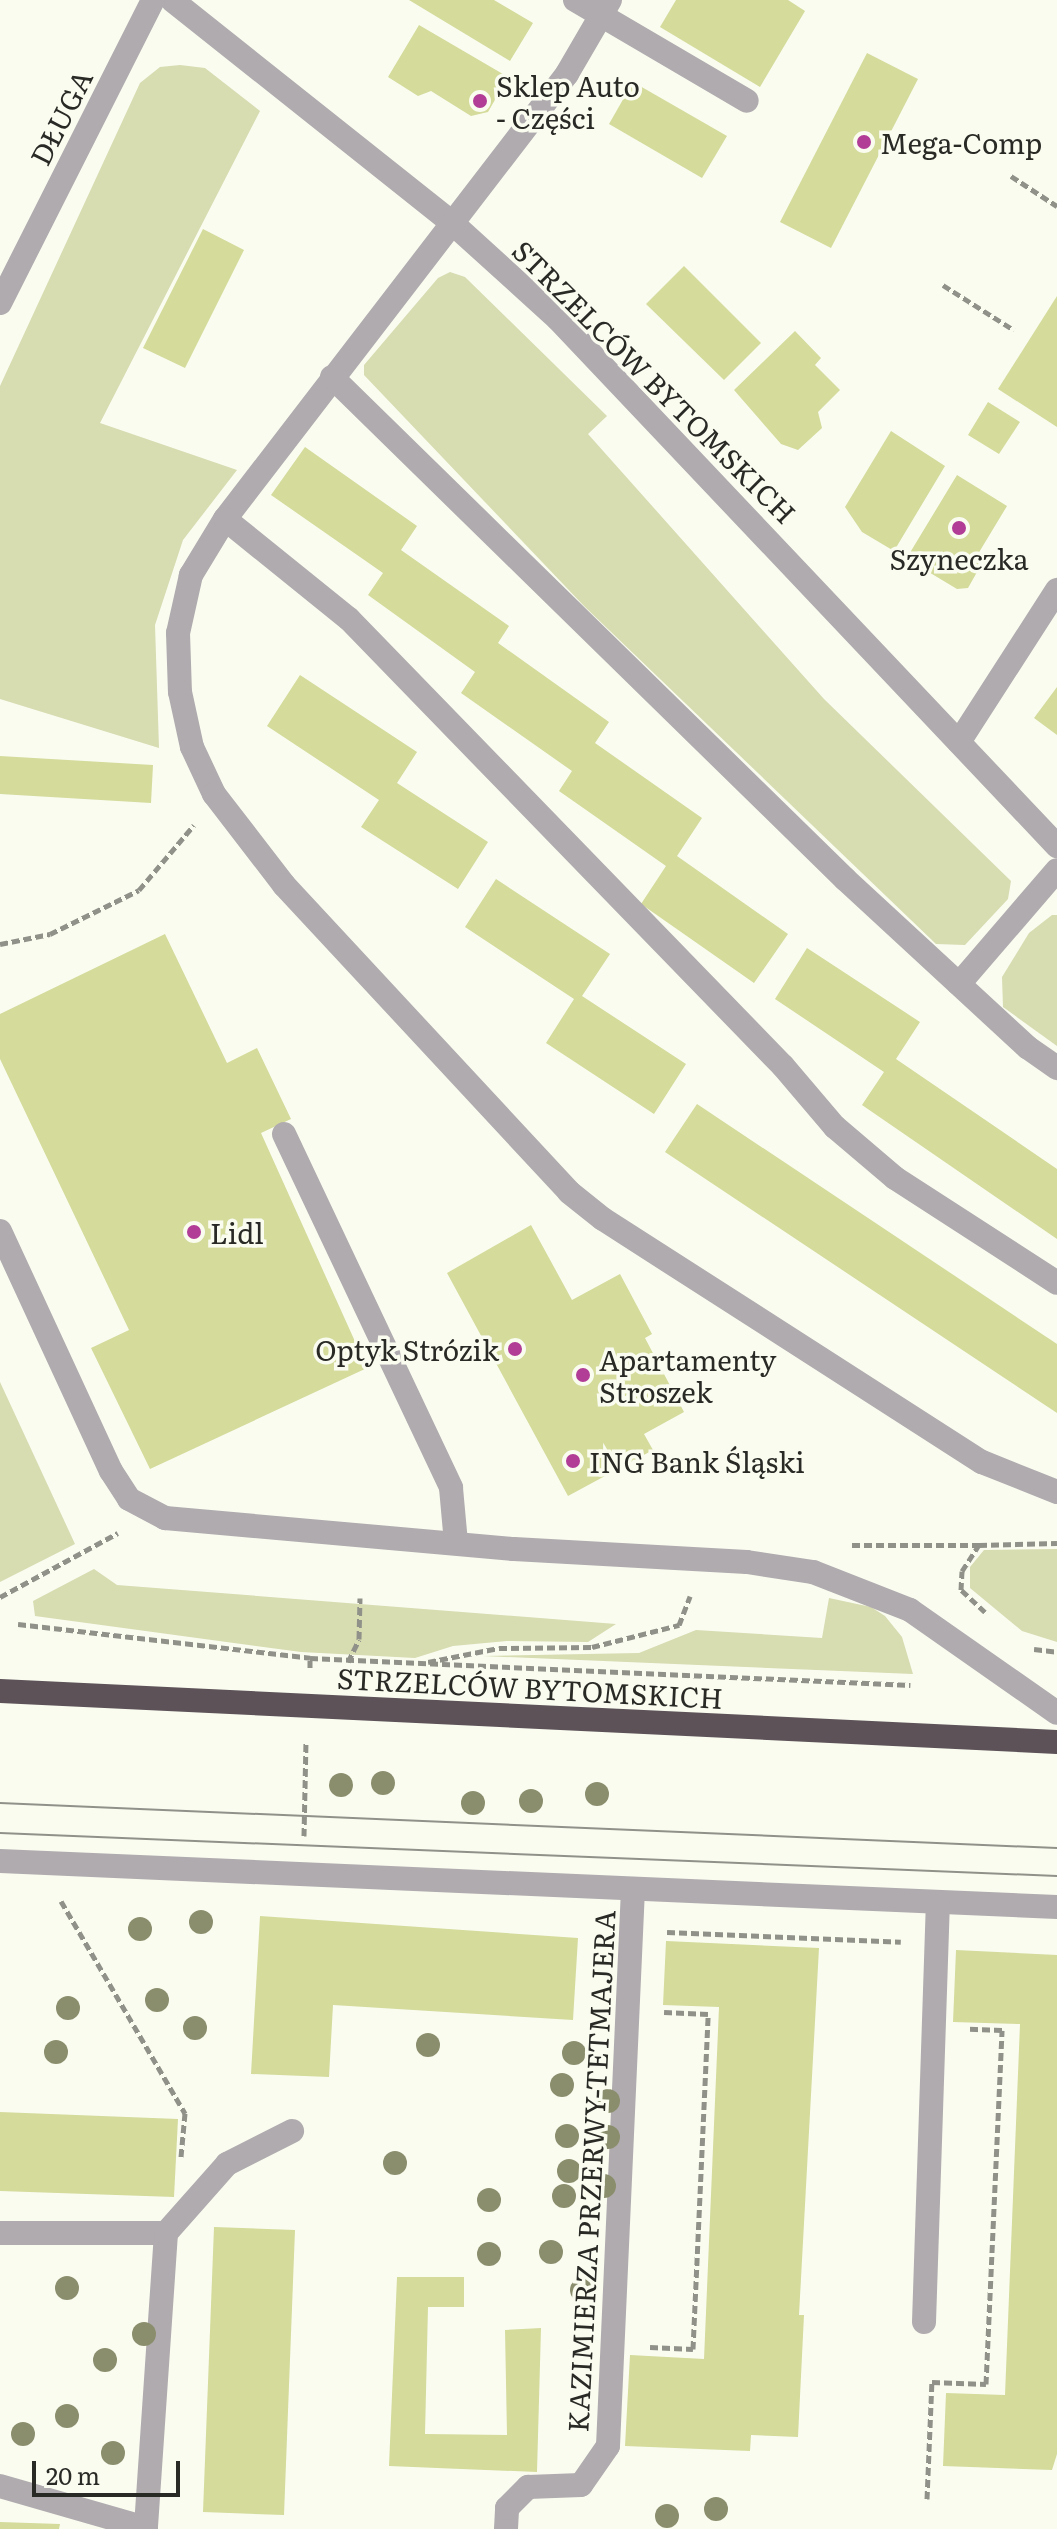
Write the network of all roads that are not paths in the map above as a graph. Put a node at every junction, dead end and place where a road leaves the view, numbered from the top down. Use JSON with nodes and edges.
{"nodes":[{"id":1,"x":153,"y":0,"type":"edge"},
{"id":2,"x":172,"y":0,"type":"edge"},
{"id":3,"x":575,"y":0,"type":"edge"},
{"id":4,"x":606,"y":8,"type":"edge"},
{"id":5,"x":747,"y":101,"type":"dead end"},
{"id":6,"x":450,"y":221,"type":"junction"},
{"id":7,"x":0,"y":303,"type":"edge"},
{"id":8,"x":332,"y":377,"type":"junction"},
{"id":9,"x":225,"y":519,"type":"junction"},
{"id":10,"x":1057,"y":590,"type":"edge"},
{"id":11,"x":959,"y":742,"type":"junction"},
{"id":12,"x":1057,"y":846,"type":"edge"},
{"id":13,"x":1057,"y":870,"type":"edge"},
{"id":14,"x":959,"y":984,"type":"junction"},
{"id":15,"x":1057,"y":1068,"type":"edge"},
{"id":16,"x":284,"y":1134,"type":"dead end"},
{"id":17,"x":0,"y":1231,"type":"edge"},
{"id":18,"x":1057,"y":1283,"type":"edge"},
{"id":19,"x":1057,"y":1492,"type":"edge"},
{"id":20,"x":456,"y":1543,"type":"junction"},
{"id":21,"x":0,"y":1691,"type":"edge"},
{"id":22,"x":1052,"y":1711,"type":"edge"},
{"id":23,"x":1057,"y":1742,"type":"edge"},
{"id":24,"x":0,"y":1861,"type":"edge"},
{"id":25,"x":633,"y":1890,"type":"junction"},
{"id":26,"x":938,"y":1902,"type":"junction"},
{"id":27,"x":1057,"y":1907,"type":"edge"},
{"id":28,"x":292,"y":2131,"type":"dead end"},
{"id":29,"x":0,"y":2233,"type":"edge"},
{"id":30,"x":166,"y":2233,"type":"junction"},
{"id":31,"x":924,"y":2322,"type":"dead end"},
{"id":32,"x":0,"y":2486,"type":"edge"},
{"id":33,"x":147,"y":2529,"type":"edge"},
{"id":34,"x":506,"y":2529,"type":"edge"}],
"edges":[{"from":1,"to":7,"type":"street","name":"DŁUGA"},
{"from":2,"to":6,"type":"street","name":"STRZELCÓW BYTOMSKICH"},
{"from":3,"to":4,"type":"street"},
{"from":4,"to":5,"type":"street"},
{"from":4,"to":6,"type":"street"},
{"from":6,"to":8,"type":"street"},
{"from":6,"to":11,"type":"street","name":"STRZELCÓW BYTOMSKICH"},
{"from":8,"to":9,"type":"street"},
{"from":8,"to":14,"type":"street"},
{"from":9,"to":18,"type":"street"},
{"from":9,"to":19,"type":"street"},
{"from":10,"to":11,"type":"street"},
{"from":11,"to":12,"type":"street","name":"STRZELCÓW BYTOMSKICH"},
{"from":13,"to":14,"type":"street"},
{"from":14,"to":15,"type":"street"},
{"from":16,"to":20,"type":"street"},
{"from":17,"to":20,"type":"street"},
{"from":20,"to":22,"type":"street"},
{"from":21,"to":23,"type":"highway","name":"STRZELCÓW BYTOMSKICH"},
{"from":24,"to":25,"type":"street"},
{"from":25,"to":26,"type":"street"},
{"from":25,"to":34,"type":"street","name":"KAZIMIERZA PRZERWY-TETMAJERA"},
{"from":26,"to":27,"type":"street"},
{"from":26,"to":31,"type":"street"},
{"from":28,"to":30,"type":"street"},
{"from":29,"to":30,"type":"street"},
{"from":30,"to":33,"type":"street"},
{"from":32,"to":33,"type":"street"}]}
